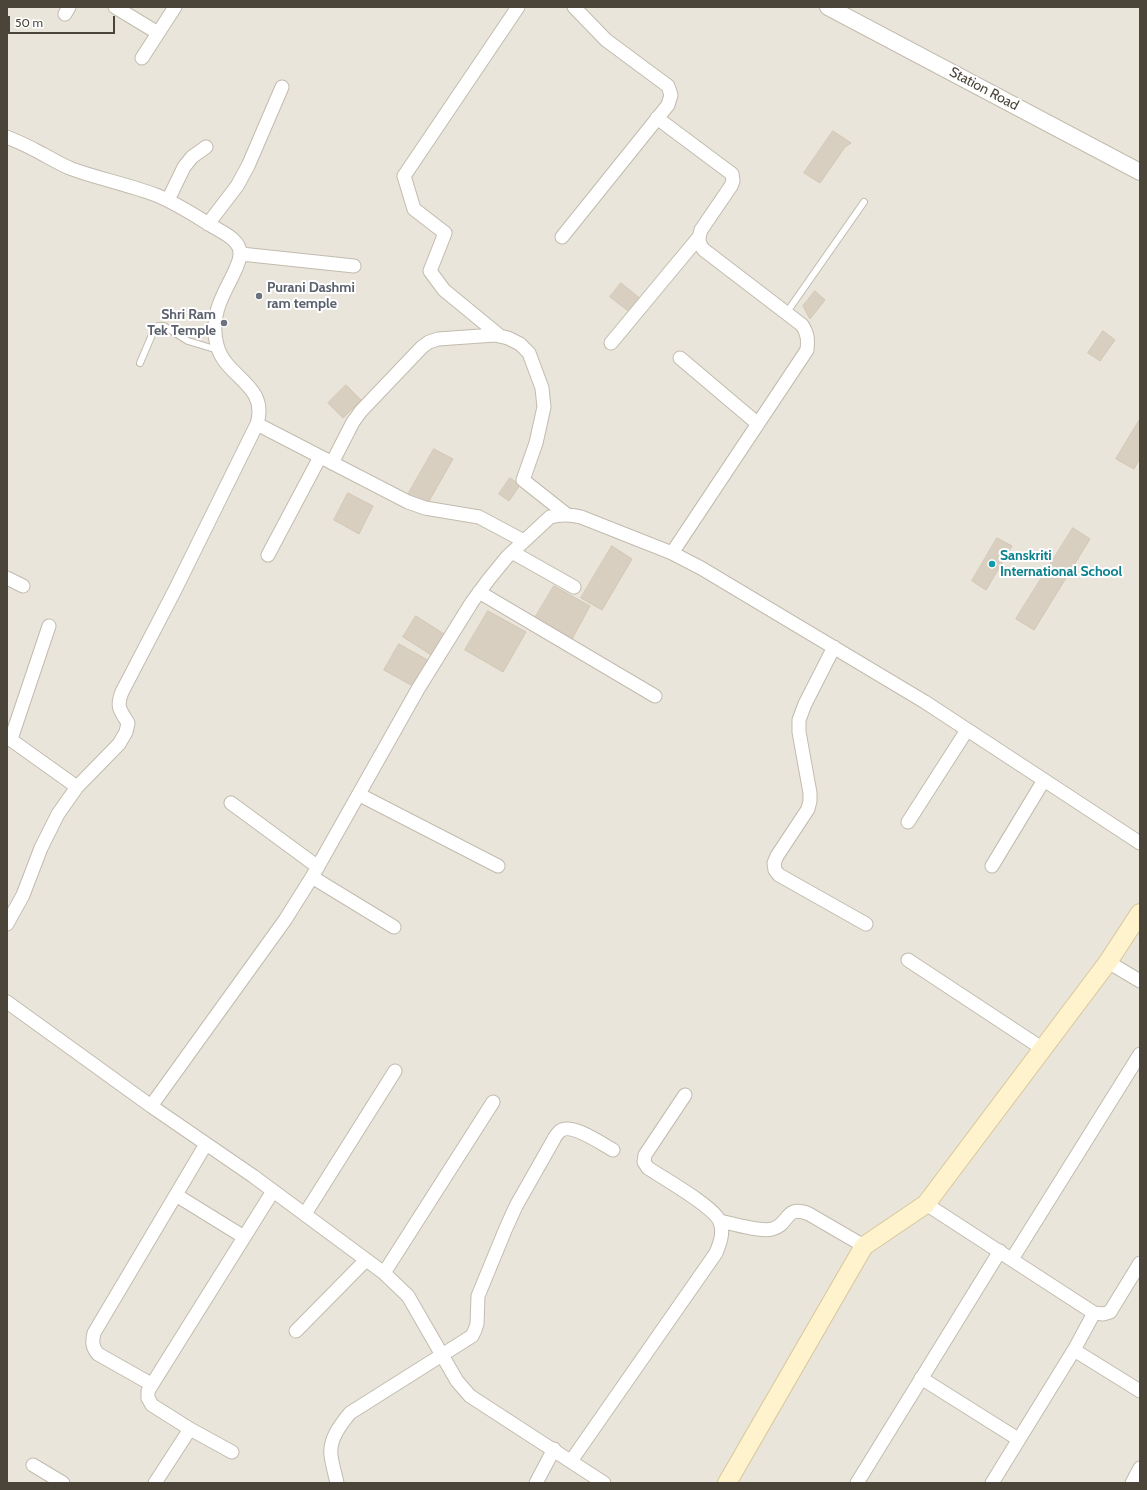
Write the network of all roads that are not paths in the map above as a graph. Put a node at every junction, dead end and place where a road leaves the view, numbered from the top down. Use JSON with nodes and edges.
{"nodes":[{"id":1,"x":115,"y":7,"type":"edge"},
{"id":2,"x":175,"y":7,"type":"edge"},
{"id":3,"x":518,"y":7,"type":"edge"},
{"id":4,"x":574,"y":7,"type":"edge"},
{"id":5,"x":828,"y":7,"type":"edge"},
{"id":6,"x":158,"y":33,"type":"junction"},
{"id":7,"x":142,"y":58,"type":"dead end"},
{"id":8,"x":282,"y":87,"type":"dead end"},
{"id":9,"x":657,"y":118,"type":"junction"},
{"id":10,"x":7,"y":137,"type":"edge"},
{"id":11,"x":206,"y":147,"type":"dead end"},
{"id":12,"x":1140,"y":172,"type":"edge"},
{"id":13,"x":168,"y":200,"type":"junction"},
{"id":14,"x":864,"y":202,"type":"dead end"},
{"id":15,"x":208,"y":224,"type":"junction"},
{"id":16,"x":562,"y":237,"type":"dead end"},
{"id":17,"x":699,"y":237,"type":"junction"},
{"id":18,"x":241,"y":254,"type":"junction"},
{"id":19,"x":354,"y":266,"type":"dead end"},
{"id":20,"x":787,"y":312,"type":"junction"},
{"id":21,"x":500,"y":336,"type":"junction"},
{"id":22,"x":611,"y":343,"type":"dead end"},
{"id":23,"x":218,"y":350,"type":"junction"},
{"id":24,"x":680,"y":358,"type":"dead end"},
{"id":25,"x":140,"y":363,"type":"dead end"},
{"id":26,"x":257,"y":424,"type":"junction"},
{"id":27,"x":758,"y":424,"type":"junction"},
{"id":28,"x":320,"y":457,"type":"junction"},
{"id":29,"x":332,"y":463,"type":"junction"},
{"id":30,"x":566,"y":514,"type":"junction"},
{"id":31,"x":524,"y":541,"type":"junction"},
{"id":32,"x":512,"y":552,"type":"junction"},
{"id":33,"x":672,"y":553,"type":"junction"},
{"id":34,"x":268,"y":555,"type":"dead end"},
{"id":35,"x":7,"y":578,"type":"edge"},
{"id":36,"x":23,"y":586,"type":"dead end"},
{"id":37,"x":574,"y":587,"type":"dead end"},
{"id":38,"x":479,"y":592,"type":"junction"},
{"id":39,"x":49,"y":626,"type":"dead end"},
{"id":40,"x":834,"y":647,"type":"junction"},
{"id":41,"x":654,"y":696,"type":"dead end"},
{"id":42,"x":967,"y":730,"type":"junction"},
{"id":43,"x":9,"y":738,"type":"edge"},
{"id":44,"x":1044,"y":780,"type":"junction"},
{"id":45,"x":77,"y":787,"type":"junction"},
{"id":46,"x":360,"y":795,"type":"junction"},
{"id":47,"x":231,"y":803,"type":"dead end"},
{"id":48,"x":908,"y":822,"type":"dead end"},
{"id":49,"x":1140,"y":843,"type":"edge"},
{"id":50,"x":498,"y":866,"type":"dead end"},
{"id":51,"x":992,"y":866,"type":"dead end"},
{"id":52,"x":315,"y":872,"type":"junction"},
{"id":53,"x":1140,"y":913,"type":"edge"},
{"id":54,"x":7,"y":924,"type":"edge"},
{"id":55,"x":866,"y":924,"type":"dead end"},
{"id":56,"x":394,"y":927,"type":"dead end"},
{"id":57,"x":908,"y":960,"type":"dead end"},
{"id":58,"x":1108,"y":962,"type":"junction"},
{"id":59,"x":1140,"y":981,"type":"edge"},
{"id":60,"x":7,"y":1002,"type":"edge"},
{"id":61,"x":1043,"y":1048,"type":"junction"},
{"id":62,"x":1140,"y":1054,"type":"edge"},
{"id":63,"x":394,"y":1071,"type":"dead end"},
{"id":64,"x":684,"y":1095,"type":"dead end"},
{"id":65,"x":493,"y":1102,"type":"dead end"},
{"id":66,"x":151,"y":1106,"type":"junction"},
{"id":67,"x":206,"y":1144,"type":"junction"},
{"id":68,"x":613,"y":1150,"type":"dead end"},
{"id":69,"x":273,"y":1191,"type":"junction"},
{"id":70,"x":176,"y":1195,"type":"junction"},
{"id":71,"x":926,"y":1204,"type":"junction"},
{"id":72,"x":305,"y":1214,"type":"junction"},
{"id":73,"x":720,"y":1222,"type":"junction"},
{"id":74,"x":244,"y":1237,"type":"junction"},
{"id":75,"x":864,"y":1246,"type":"junction"},
{"id":76,"x":1000,"y":1251,"type":"junction"},
{"id":77,"x":1012,"y":1259,"type":"junction"},
{"id":78,"x":366,"y":1260,"type":"junction"},
{"id":79,"x":1140,"y":1263,"type":"edge"},
{"id":80,"x":384,"y":1273,"type":"junction"},
{"id":81,"x":1094,"y":1313,"type":"junction"},
{"id":82,"x":296,"y":1332,"type":"dead end"},
{"id":83,"x":1074,"y":1350,"type":"junction"},
{"id":84,"x":442,"y":1354,"type":"junction"},
{"id":85,"x":921,"y":1378,"type":"junction"},
{"id":86,"x":151,"y":1384,"type":"junction"},
{"id":87,"x":1140,"y":1391,"type":"edge"},
{"id":88,"x":190,"y":1429,"type":"junction"},
{"id":89,"x":1018,"y":1439,"type":"junction"},
{"id":90,"x":554,"y":1449,"type":"junction"},
{"id":91,"x":232,"y":1452,"type":"dead end"},
{"id":92,"x":571,"y":1461,"type":"junction"},
{"id":93,"x":33,"y":1465,"type":"dead end"},
{"id":94,"x":1140,"y":1468,"type":"edge"},
{"id":95,"x":63,"y":1483,"type":"edge"},
{"id":96,"x":155,"y":1483,"type":"edge"},
{"id":97,"x":337,"y":1483,"type":"edge"},
{"id":98,"x":536,"y":1483,"type":"edge"},
{"id":99,"x":604,"y":1483,"type":"edge"},
{"id":100,"x":727,"y":1483,"type":"edge"},
{"id":101,"x":857,"y":1483,"type":"edge"},
{"id":102,"x":992,"y":1483,"type":"edge"},
{"id":103,"x":1132,"y":1483,"type":"edge"}],
"edges":[{"from":1,"to":6,"type":"street"},
{"from":2,"to":6,"type":"street"},
{"from":3,"to":21,"type":"street"},
{"from":4,"to":9,"type":"street"},
{"from":5,"to":12,"type":"street","name":"Station Road"},
{"from":6,"to":7,"type":"street"},
{"from":8,"to":15,"type":"street"},
{"from":9,"to":16,"type":"street"},
{"from":9,"to":17,"type":"street"},
{"from":10,"to":13,"type":"street"},
{"from":11,"to":13,"type":"street"},
{"from":13,"to":15,"type":"street"},
{"from":14,"to":20,"type":"lane"},
{"from":15,"to":18,"type":"street"},
{"from":17,"to":20,"type":"street"},
{"from":17,"to":22,"type":"street"},
{"from":18,"to":19,"type":"street"},
{"from":18,"to":23,"type":"street"},
{"from":20,"to":27,"type":"street"},
{"from":21,"to":29,"type":"street"},
{"from":21,"to":30,"type":"street"},
{"from":23,"to":25,"type":"lane"},
{"from":23,"to":26,"type":"street"},
{"from":24,"to":27,"type":"street"},
{"from":26,"to":28,"type":"street"},
{"from":26,"to":45,"type":"street"},
{"from":27,"to":33,"type":"street"},
{"from":28,"to":29,"type":"street"},
{"from":28,"to":34,"type":"street"},
{"from":29,"to":31,"type":"street"},
{"from":30,"to":31,"type":"street"},
{"from":30,"to":33,"type":"street"},
{"from":31,"to":32,"type":"street"},
{"from":32,"to":37,"type":"street"},
{"from":32,"to":38,"type":"street"},
{"from":33,"to":40,"type":"street"},
{"from":35,"to":36,"type":"street"},
{"from":38,"to":41,"type":"street"},
{"from":38,"to":46,"type":"street"},
{"from":39,"to":43,"type":"street"},
{"from":40,"to":42,"type":"street"},
{"from":40,"to":55,"type":"street"},
{"from":42,"to":44,"type":"street"},
{"from":42,"to":48,"type":"street"},
{"from":43,"to":45,"type":"street"},
{"from":44,"to":49,"type":"street"},
{"from":44,"to":51,"type":"street"},
{"from":45,"to":54,"type":"street"},
{"from":46,"to":50,"type":"street"},
{"from":46,"to":52,"type":"street"},
{"from":47,"to":52,"type":"street"},
{"from":52,"to":56,"type":"street"},
{"from":52,"to":66,"type":"street"},
{"from":53,"to":58,"type":"main road"},
{"from":57,"to":61,"type":"street"},
{"from":58,"to":59,"type":"street"},
{"from":58,"to":61,"type":"main road"},
{"from":60,"to":66,"type":"street"},
{"from":61,"to":71,"type":"main road"},
{"from":62,"to":77,"type":"street"},
{"from":63,"to":72,"type":"street"},
{"from":64,"to":73,"type":"street"},
{"from":65,"to":80,"type":"street"},
{"from":66,"to":67,"type":"street"},
{"from":67,"to":69,"type":"street"},
{"from":67,"to":70,"type":"street"},
{"from":68,"to":84,"type":"street"},
{"from":69,"to":72,"type":"street"},
{"from":69,"to":74,"type":"street"},
{"from":70,"to":74,"type":"street"},
{"from":70,"to":86,"type":"street"},
{"from":71,"to":75,"type":"main road"},
{"from":71,"to":76,"type":"street"},
{"from":72,"to":78,"type":"street"},
{"from":73,"to":75,"type":"street"},
{"from":73,"to":92,"type":"street"},
{"from":74,"to":86,"type":"street"},
{"from":75,"to":100,"type":"main road"},
{"from":76,"to":77,"type":"street"},
{"from":76,"to":85,"type":"street"},
{"from":77,"to":81,"type":"street"},
{"from":78,"to":80,"type":"street"},
{"from":78,"to":82,"type":"street"},
{"from":79,"to":81,"type":"street"},
{"from":80,"to":84,"type":"street"},
{"from":81,"to":83,"type":"street"},
{"from":83,"to":87,"type":"street"},
{"from":83,"to":89,"type":"street"},
{"from":84,"to":90,"type":"street"},
{"from":84,"to":97,"type":"street"},
{"from":85,"to":89,"type":"street"},
{"from":85,"to":101,"type":"street"},
{"from":86,"to":88,"type":"street"},
{"from":88,"to":91,"type":"street"},
{"from":88,"to":96,"type":"street"},
{"from":89,"to":102,"type":"street"},
{"from":90,"to":92,"type":"street"},
{"from":90,"to":98,"type":"street"},
{"from":92,"to":99,"type":"street"},
{"from":93,"to":95,"type":"street"},
{"from":94,"to":103,"type":"street"}]}
